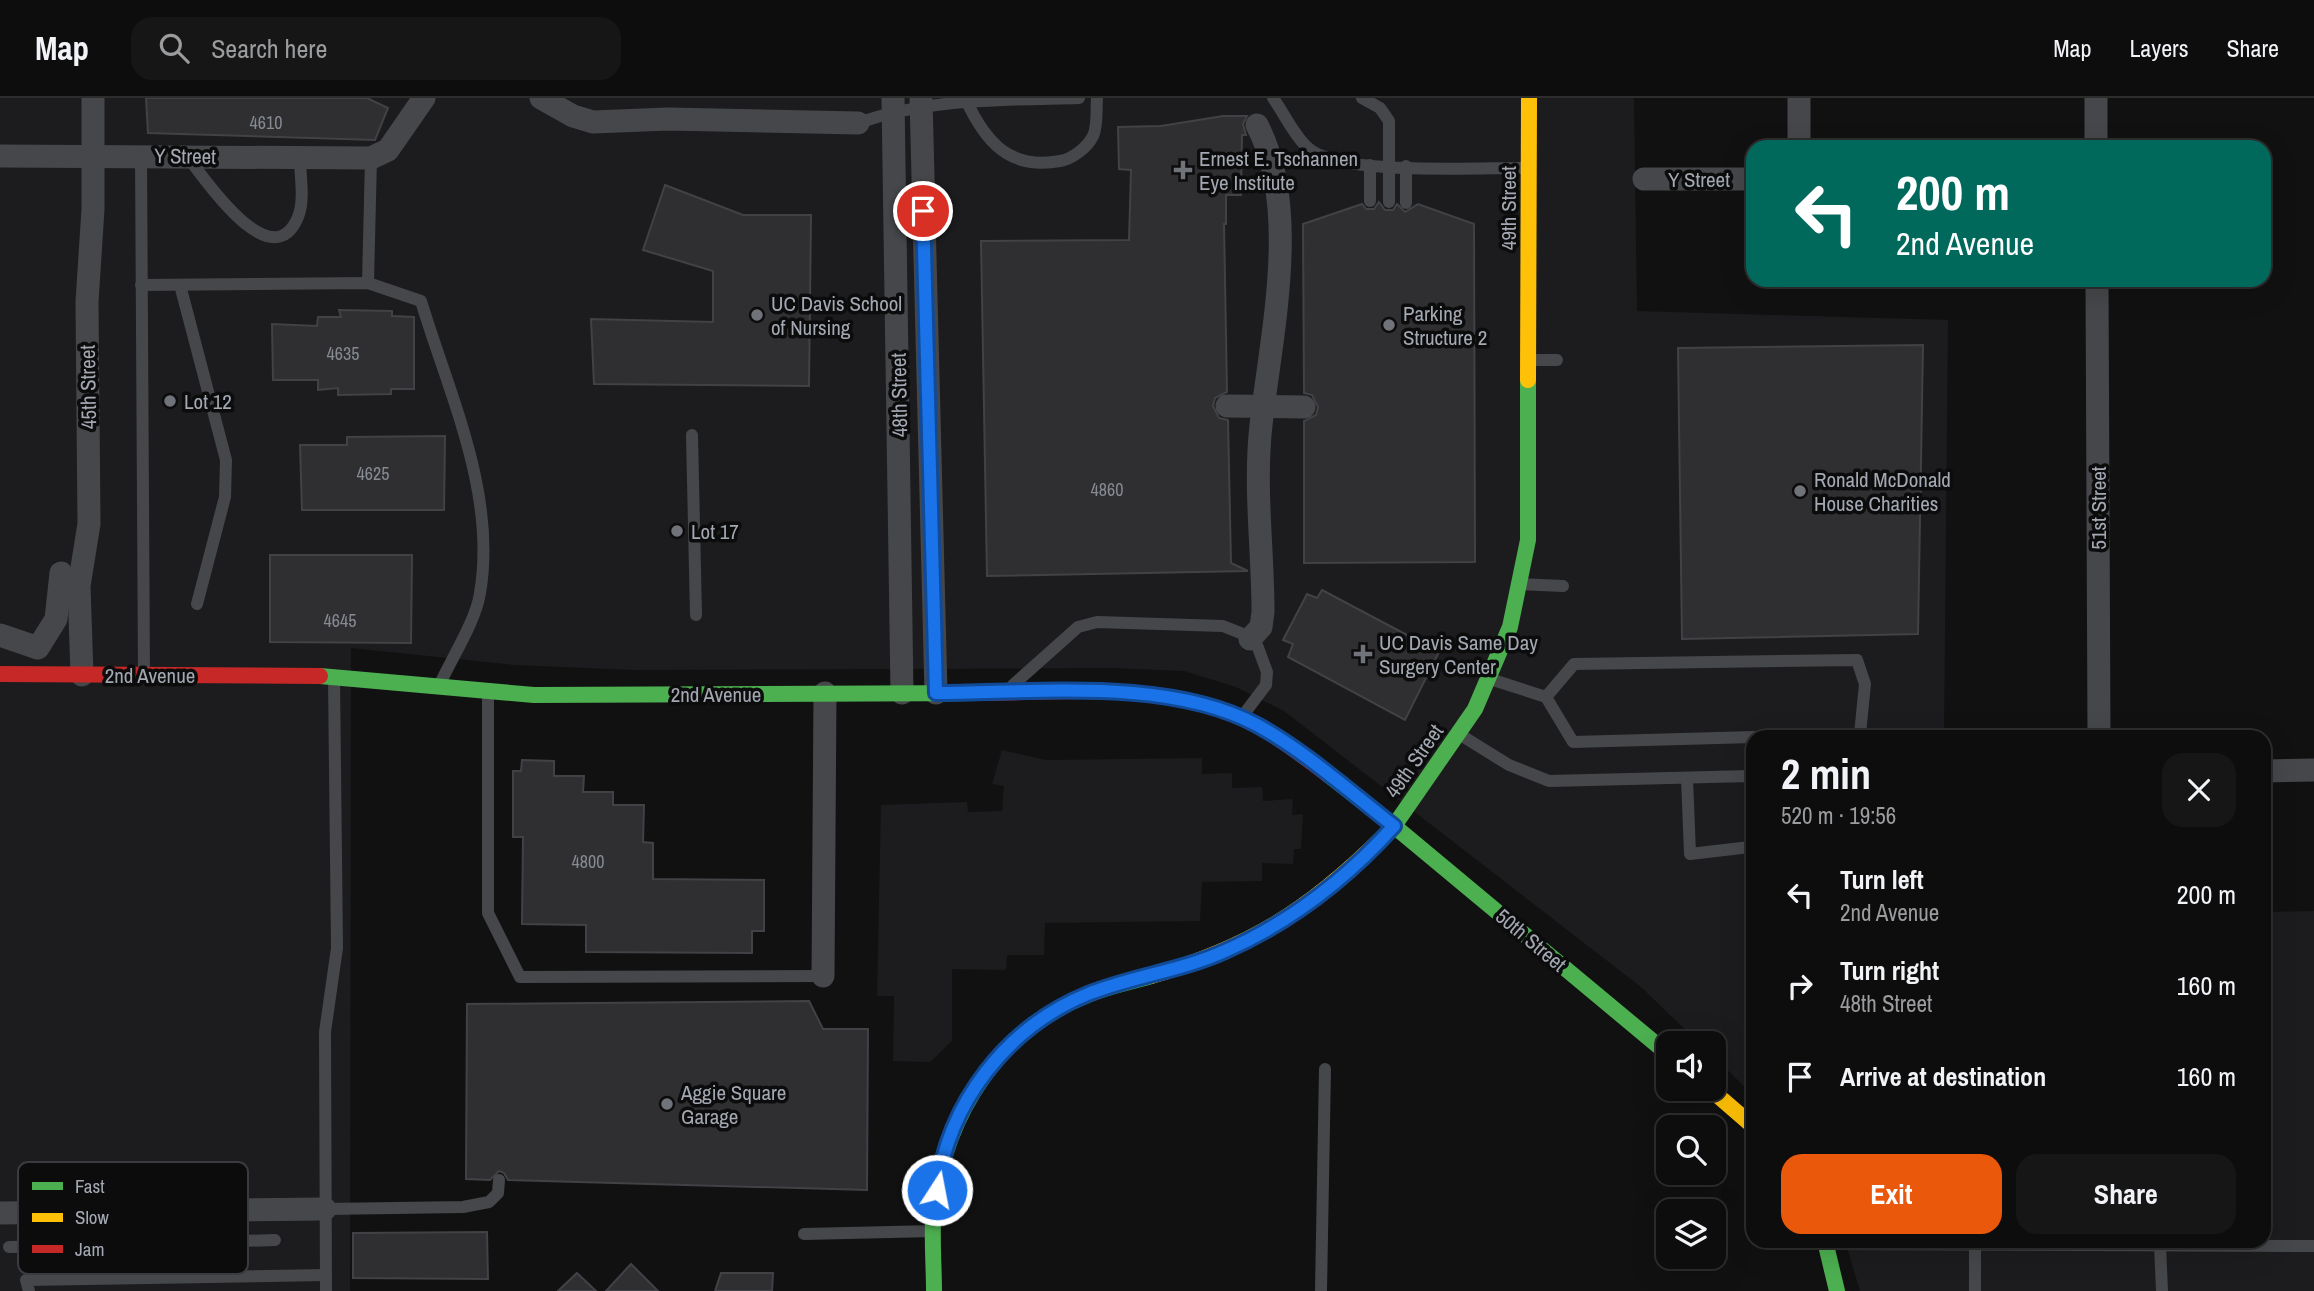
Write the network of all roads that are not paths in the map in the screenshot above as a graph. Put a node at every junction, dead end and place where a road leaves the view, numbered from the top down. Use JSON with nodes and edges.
{"nodes":[{"id":1,"x":93,"y":98,"type":"edge"},
{"id":2,"x":424,"y":98,"type":"edge"},
{"id":3,"x":541,"y":98,"type":"edge"},
{"id":4,"x":1079,"y":98,"type":"edge"},
{"id":5,"x":1097,"y":98,"type":"edge"},
{"id":6,"x":1273,"y":98,"type":"edge"},
{"id":7,"x":1362,"y":98,"type":"edge"},
{"id":8,"x":1529,"y":98,"type":"edge"},
{"id":9,"x":1799,"y":98,"type":"edge"},
{"id":10,"x":2096,"y":98,"type":"edge"},
{"id":11,"x":966,"y":100,"type":"junction"},
{"id":12,"x":921,"y":101,"type":"edge"},
{"id":13,"x":893,"y":103,"type":"edge"},
{"id":14,"x":1254,"y":117,"type":"dead end"},
{"id":15,"x":858,"y":123,"type":"joint"},
{"id":16,"x":1799,"y":140,"type":"edge"},
{"id":17,"x":2096,"y":140,"type":"edge"},
{"id":18,"x":93,"y":155,"type":"junction"},
{"id":19,"x":141,"y":155,"type":"junction"},
{"id":20,"x":0,"y":156,"type":"edge"},
{"id":21,"x":187,"y":156,"type":"junction"},
{"id":22,"x":300,"y":158,"type":"junction"},
{"id":23,"x":371,"y":158,"type":"junction"},
{"id":24,"x":1370,"y":165,"type":"junction"},
{"id":25,"x":1389,"y":166,"type":"junction"},
{"id":26,"x":1406,"y":166,"type":"junction"},
{"id":27,"x":1529,"y":168,"type":"junction"},
{"id":28,"x":1644,"y":179,"type":"dead end"},
{"id":29,"x":1746,"y":179,"type":"edge"},
{"id":30,"x":1370,"y":201,"type":"dead end"},
{"id":31,"x":1389,"y":202,"type":"dead end"},
{"id":32,"x":1406,"y":203,"type":"dead end"},
{"id":33,"x":368,"y":283,"type":"junction"},
{"id":34,"x":141,"y":285,"type":"junction"},
{"id":35,"x":180,"y":285,"type":"junction"},
{"id":36,"x":2097,"y":287,"type":"edge"},
{"id":37,"x":1530,"y":360,"type":"junction"},
{"id":38,"x":1557,"y":360,"type":"dead end"},
{"id":39,"x":1227,"y":406,"type":"dead end"},
{"id":40,"x":1265,"y":407,"type":"junction"},
{"id":41,"x":1304,"y":407,"type":"dead end"},
{"id":42,"x":692,"y":435,"type":"dead end"},
{"id":43,"x":61,"y":573,"type":"dead end"},
{"id":44,"x":1521,"y":584,"type":"junction"},
{"id":45,"x":1563,"y":586,"type":"dead end"},
{"id":46,"x":197,"y":604,"type":"dead end"},
{"id":47,"x":696,"y":615,"type":"dead end"},
{"id":48,"x":0,"y":635,"type":"edge"},
{"id":49,"x":1250,"y":639,"type":"junction"},
{"id":50,"x":0,"y":674,"type":"edge"},
{"id":51,"x":82,"y":675,"type":"junction"},
{"id":52,"x":144,"y":675,"type":"junction"},
{"id":53,"x":334,"y":677,"type":"junction"},
{"id":54,"x":1489,"y":679,"type":"junction"},
{"id":55,"x":438,"y":686,"type":"junction"},
{"id":56,"x":488,"y":692,"type":"junction"},
{"id":57,"x":825,"y":693,"type":"junction"},
{"id":58,"x":902,"y":693,"type":"junction"},
{"id":59,"x":936,"y":693,"type":"junction"},
{"id":60,"x":1005,"y":693,"type":"junction"},
{"id":61,"x":1546,"y":697,"type":"junction"},
{"id":62,"x":1241,"y":718,"type":"junction"},
{"id":63,"x":1860,"y":730,"type":"edge"},
{"id":64,"x":2099,"y":730,"type":"edge"},
{"id":65,"x":1459,"y":734,"type":"junction"},
{"id":66,"x":1746,"y":737,"type":"edge"},
{"id":67,"x":2314,"y":770,"type":"edge"},
{"id":68,"x":2271,"y":771,"type":"edge"},
{"id":69,"x":1746,"y":776,"type":"edge"},
{"id":70,"x":1687,"y":778,"type":"junction"},
{"id":71,"x":1394,"y":826,"type":"junction"},
{"id":72,"x":1746,"y":847,"type":"edge"},
{"id":73,"x":823,"y":976,"type":"joint"},
{"id":74,"x":1656,"y":1044,"type":"edge"},
{"id":75,"x":1325,"y":1069,"type":"dead end"},
{"id":76,"x":1724,"y":1101,"type":"edge"},
{"id":77,"x":1746,"y":1120,"type":"edge"},
{"id":78,"x":499,"y":1180,"type":"dead end"},
{"id":79,"x":326,"y":1209,"type":"junction"},
{"id":80,"x":248,"y":1210,"type":"edge"},
{"id":81,"x":0,"y":1213,"type":"edge"},
{"id":82,"x":18,"y":1213,"type":"edge"},
{"id":83,"x":934,"y":1231,"type":"junction"},
{"id":84,"x":804,"y":1234,"type":"dead end"},
{"id":85,"x":275,"y":1240,"type":"dead end"},
{"id":86,"x":248,"y":1241,"type":"edge"},
{"id":87,"x":2271,"y":1246,"type":"edge"},
{"id":88,"x":2314,"y":1246,"type":"edge"},
{"id":89,"x":9,"y":1247,"type":"dead end"},
{"id":90,"x":18,"y":1247,"type":"edge"},
{"id":91,"x":1826,"y":1248,"type":"edge"},
{"id":92,"x":1975,"y":1248,"type":"edge"},
{"id":93,"x":2160,"y":1248,"type":"edge"},
{"id":94,"x":326,"y":1275,"type":"junction"},
{"id":95,"x":29,"y":1291,"type":"edge"},
{"id":96,"x":326,"y":1291,"type":"edge"},
{"id":97,"x":934,"y":1291,"type":"edge"},
{"id":98,"x":1321,"y":1291,"type":"edge"},
{"id":99,"x":1837,"y":1291,"type":"edge"},
{"id":100,"x":1975,"y":1291,"type":"edge"},
{"id":101,"x":2162,"y":1291,"type":"edge"}],
"edges":[{"from":1,"to":18,"type":"street","name":"45th Street"},
{"from":2,"to":23,"type":"street"},
{"from":3,"to":15,"type":"street"},
{"from":4,"to":11,"type":"lane"},
{"from":5,"to":11,"type":"lane"},
{"from":6,"to":24,"type":"lane"},
{"from":7,"to":25,"type":"lane"},
{"from":8,"to":27,"type":"street","name":"49th Street"},
{"from":9,"to":16,"type":"street"},
{"from":10,"to":17,"type":"street"},
{"from":11,"to":12,"type":"lane"},
{"from":12,"to":13,"type":"lane"},
{"from":12,"to":59,"type":"street","name":"48th Street"},
{"from":13,"to":15,"type":"lane"},
{"from":13,"to":58,"type":"street","name":"48th Street"},
{"from":14,"to":40,"type":"street"},
{"from":18,"to":19,"type":"street","name":"Y Street"},
{"from":18,"to":20,"type":"street","name":"Y Street"},
{"from":18,"to":51,"type":"street","name":"45th Street"},
{"from":19,"to":21,"type":"street","name":"Y Street"},
{"from":19,"to":34,"type":"lane"},
{"from":21,"to":22,"type":"street","name":"Y Street"},
{"from":21,"to":22,"type":"lane"},
{"from":22,"to":23,"type":"street","name":"Y Street"},
{"from":23,"to":33,"type":"lane"},
{"from":24,"to":25,"type":"lane"},
{"from":24,"to":30,"type":"lane"},
{"from":25,"to":26,"type":"lane"},
{"from":25,"to":31,"type":"lane"},
{"from":26,"to":27,"type":"lane"},
{"from":26,"to":32,"type":"lane"},
{"from":27,"to":37,"type":"street","name":"49th Street"},
{"from":28,"to":29,"type":"street","name":"Y Street"},
{"from":33,"to":35,"type":"lane"},
{"from":33,"to":55,"type":"lane"},
{"from":34,"to":35,"type":"lane"},
{"from":34,"to":52,"type":"lane"},
{"from":35,"to":46,"type":"lane"},
{"from":36,"to":64,"type":"street","name":"51st Street"},
{"from":37,"to":38,"type":"lane"},
{"from":37,"to":44,"type":"street","name":"49th Street"},
{"from":39,"to":40,"type":"street"},
{"from":40,"to":41,"type":"street"},
{"from":40,"to":49,"type":"street"},
{"from":42,"to":47,"type":"lane"},
{"from":43,"to":48,"type":"street"},
{"from":44,"to":45,"type":"lane"},
{"from":44,"to":54,"type":"street","name":"49th Street"},
{"from":49,"to":60,"type":"lane"},
{"from":49,"to":62,"type":"lane"},
{"from":50,"to":51,"type":"street","name":"2nd Avenue"},
{"from":51,"to":52,"type":"street","name":"2nd Avenue"},
{"from":52,"to":53,"type":"street","name":"2nd Avenue"},
{"from":53,"to":55,"type":"street","name":"2nd Avenue"},
{"from":53,"to":79,"type":"lane"},
{"from":54,"to":61,"type":"lane"},
{"from":54,"to":65,"type":"street","name":"49th Street"},
{"from":55,"to":56,"type":"street","name":"2nd Avenue"},
{"from":56,"to":57,"type":"street","name":"2nd Avenue"},
{"from":56,"to":73,"type":"lane"},
{"from":57,"to":58,"type":"street","name":"2nd Avenue"},
{"from":57,"to":73,"type":"street"},
{"from":58,"to":59,"type":"street","name":"2nd Avenue"},
{"from":59,"to":60,"type":"street","name":"2nd Avenue"},
{"from":60,"to":62,"type":"street","name":"2nd Avenue"},
{"from":61,"to":63,"type":"lane"},
{"from":61,"to":66,"type":"lane"},
{"from":62,"to":71,"type":"street","name":"2nd Avenue"},
{"from":65,"to":70,"type":"lane"},
{"from":65,"to":71,"type":"street","name":"49th Street"},
{"from":67,"to":68,"type":"street"},
{"from":69,"to":70,"type":"lane"},
{"from":70,"to":72,"type":"lane"},
{"from":71,"to":74,"type":"street","name":"50th Street"},
{"from":71,"to":83,"type":"street","name":"49th Street"},
{"from":75,"to":98,"type":"lane"},
{"from":76,"to":77,"type":"street"},
{"from":78,"to":79,"type":"lane"},
{"from":79,"to":80,"type":"street"},
{"from":79,"to":94,"type":"lane"},
{"from":81,"to":82,"type":"street"},
{"from":83,"to":84,"type":"lane"},
{"from":83,"to":97,"type":"street","name":"49th Street"},
{"from":85,"to":86,"type":"lane"},
{"from":87,"to":88,"type":"lane"},
{"from":89,"to":90,"type":"lane"},
{"from":91,"to":99,"type":"street"},
{"from":92,"to":100,"type":"lane"},
{"from":93,"to":101,"type":"lane"},
{"from":94,"to":95,"type":"lane"},
{"from":94,"to":96,"type":"lane"}]}
